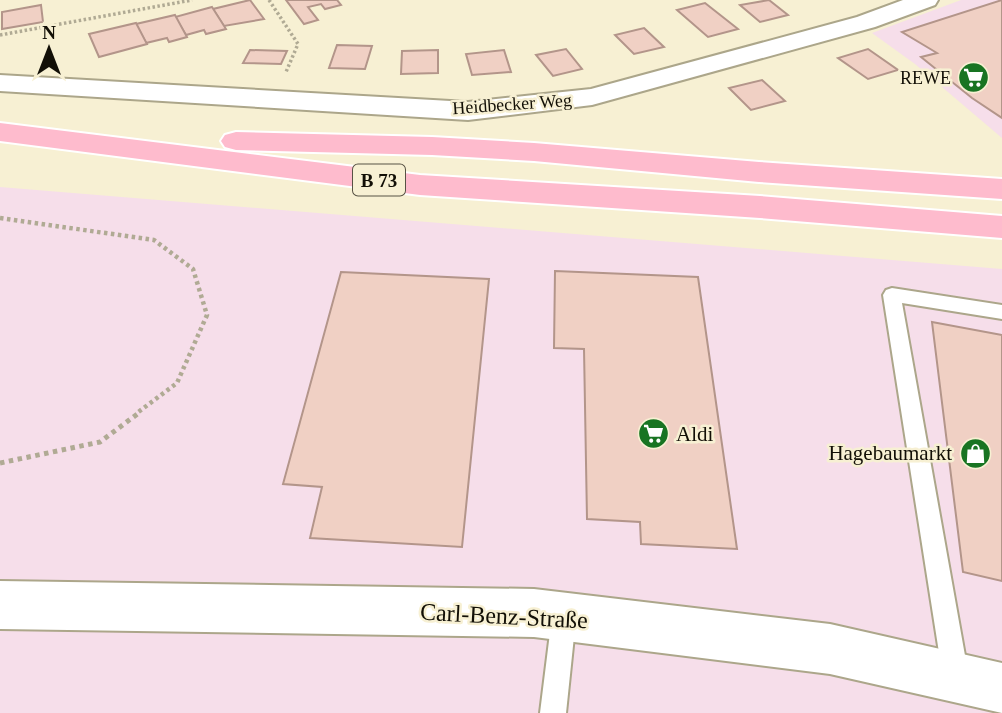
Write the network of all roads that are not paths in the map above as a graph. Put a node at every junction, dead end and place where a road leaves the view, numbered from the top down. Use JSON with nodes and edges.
{"nodes":[{"id":1,"x":926,"y":0,"type":"edge"},
{"id":2,"x":0,"y":83,"type":"edge"},
{"id":3,"x":0,"y":131,"type":"edge"},
{"id":4,"x":1002,"y":189,"type":"edge"},
{"id":5,"x":1002,"y":227,"type":"edge"},
{"id":6,"x":1002,"y":312,"type":"edge"},
{"id":7,"x":0,"y":605,"type":"edge"},
{"id":8,"x":564,"y":617,"type":"junction"},
{"id":9,"x":956,"y":678,"type":"junction"},
{"id":10,"x":1002,"y":689,"type":"edge"},
{"id":11,"x":553,"y":713,"type":"edge"}],
"edges":[{"from":1,"to":2,"type":"street","name":"Heidbecker Weg"},
{"from":3,"to":4,"type":"main road","number":"B 73"},
{"from":3,"to":5,"type":"main road","number":"B 73"},
{"from":6,"to":9,"type":"lane"},
{"from":7,"to":8,"type":"street","name":"Carl-Benz-Straße"},
{"from":8,"to":9,"type":"street","name":"Carl-Benz-Straße"},
{"from":8,"to":11,"type":"lane"},
{"from":9,"to":10,"type":"street","name":"Carl-Benz-Straße"}]}
